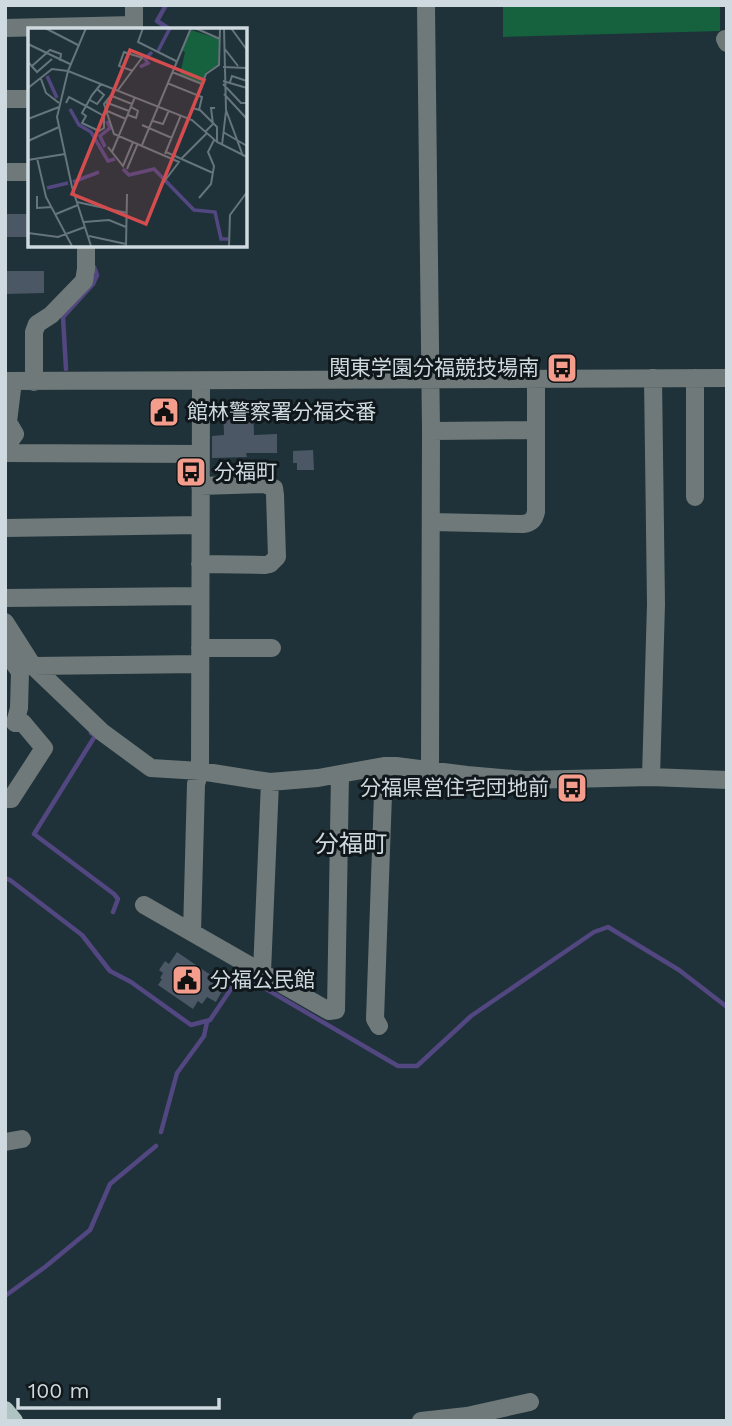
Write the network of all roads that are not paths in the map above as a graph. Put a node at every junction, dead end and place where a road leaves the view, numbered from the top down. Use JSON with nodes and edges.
{"nodes":[{"id":1,"x":134,"y":5,"type":"edge"},
{"id":2,"x":426,"y":5,"type":"edge"},
{"id":3,"x":134,"y":27,"type":"edge"},
{"id":4,"x":5,"y":28,"type":"edge"},
{"id":5,"x":5,"y":99,"type":"edge"},
{"id":6,"x":28,"y":99,"type":"edge"},
{"id":7,"x":5,"y":172,"type":"edge"},
{"id":8,"x":28,"y":172,"type":"edge"},
{"id":9,"x":86,"y":247,"type":"edge"},
{"id":10,"x":653,"y":378,"type":"junction"},
{"id":11,"x":695,"y":378,"type":"junction"},
{"id":12,"x":727,"y":378,"type":"edge"},
{"id":13,"x":430,"y":379,"type":"junction"},
{"id":14,"x":536,"y":379,"type":"junction"},
{"id":15,"x":9,"y":381,"type":"edge"},
{"id":16,"x":201,"y":381,"type":"junction"},
{"id":17,"x":34,"y":382,"type":"junction"},
{"id":18,"x":536,"y":430,"type":"junction"},
{"id":19,"x":431,"y":431,"type":"junction"},
{"id":20,"x":5,"y":451,"type":"edge"},
{"id":21,"x":201,"y":454,"type":"junction"},
{"id":22,"x":201,"y":486,"type":"junction"},
{"id":23,"x":695,"y":497,"type":"dead end"},
{"id":24,"x":431,"y":522,"type":"junction"},
{"id":25,"x":200,"y":525,"type":"junction"},
{"id":26,"x":5,"y":528,"type":"edge"},
{"id":27,"x":201,"y":564,"type":"junction"},
{"id":28,"x":200,"y":596,"type":"junction"},
{"id":29,"x":5,"y":598,"type":"edge"},
{"id":30,"x":5,"y":622,"type":"edge"},
{"id":31,"x":272,"y":648,"type":"dead end"},
{"id":32,"x":5,"y":650,"type":"edge"},
{"id":33,"x":200,"y":656,"type":"junction"},
{"id":34,"x":33,"y":666,"type":"junction"},
{"id":35,"x":10,"y":722,"type":"edge"},
{"id":36,"x":384,"y":766,"type":"junction"},
{"id":37,"x":430,"y":770,"type":"junction"},
{"id":38,"x":200,"y":771,"type":"junction"},
{"id":39,"x":341,"y":774,"type":"junction"},
{"id":40,"x":651,"y":777,"type":"junction"},
{"id":41,"x":727,"y":780,"type":"edge"},
{"id":42,"x":270,"y":782,"type":"junction"},
{"id":43,"x":5,"y":799,"type":"edge"},
{"id":44,"x":145,"y":905,"type":"dead end"},
{"id":45,"x":192,"y":932,"type":"junction"},
{"id":46,"x":262,"y":972,"type":"junction"},
{"id":47,"x":379,"y":1026,"type":"dead end"},
{"id":48,"x":530,"y":1402,"type":"dead end"},
{"id":49,"x":5,"y":1410,"type":"edge"},
{"id":50,"x":14,"y":1421,"type":"edge"},
{"id":51,"x":421,"y":1421,"type":"edge"}],
"edges":[{"from":1,"to":3,"type":"street"},
{"from":2,"to":13,"type":"street"},
{"from":3,"to":4,"type":"street"},
{"from":5,"to":6,"type":"street"},
{"from":7,"to":8,"type":"street"},
{"from":9,"to":17,"type":"street"},
{"from":10,"to":11,"type":"street"},
{"from":10,"to":14,"type":"street"},
{"from":10,"to":40,"type":"street"},
{"from":11,"to":12,"type":"street"},
{"from":11,"to":23,"type":"street"},
{"from":13,"to":14,"type":"street"},
{"from":13,"to":16,"type":"street"},
{"from":13,"to":19,"type":"street"},
{"from":14,"to":18,"type":"street"},
{"from":15,"to":17,"type":"street"},
{"from":15,"to":20,"type":"street"},
{"from":16,"to":17,"type":"street"},
{"from":16,"to":21,"type":"street"},
{"from":18,"to":19,"type":"street"},
{"from":18,"to":24,"type":"street"},
{"from":19,"to":24,"type":"street"},
{"from":20,"to":21,"type":"street"},
{"from":21,"to":22,"type":"street"},
{"from":22,"to":25,"type":"street"},
{"from":22,"to":27,"type":"street"},
{"from":24,"to":37,"type":"street"},
{"from":25,"to":26,"type":"street"},
{"from":25,"to":27,"type":"street"},
{"from":27,"to":28,"type":"street"},
{"from":28,"to":29,"type":"street"},
{"from":28,"to":33,"type":"street"},
{"from":30,"to":34,"type":"street"},
{"from":31,"to":33,"type":"street"},
{"from":32,"to":35,"type":"street"},
{"from":33,"to":34,"type":"street"},
{"from":33,"to":38,"type":"street"},
{"from":34,"to":38,"type":"street"},
{"from":35,"to":43,"type":"street"},
{"from":36,"to":37,"type":"street"},
{"from":36,"to":39,"type":"street"},
{"from":36,"to":47,"type":"street"},
{"from":37,"to":40,"type":"street"},
{"from":38,"to":42,"type":"street"},
{"from":38,"to":45,"type":"street"},
{"from":39,"to":42,"type":"street"},
{"from":39,"to":46,"type":"street"},
{"from":40,"to":41,"type":"street"},
{"from":42,"to":46,"type":"street"},
{"from":44,"to":45,"type":"street"},
{"from":45,"to":46,"type":"street"},
{"from":48,"to":51,"type":"street"},
{"from":49,"to":50,"type":"main road"}]}
